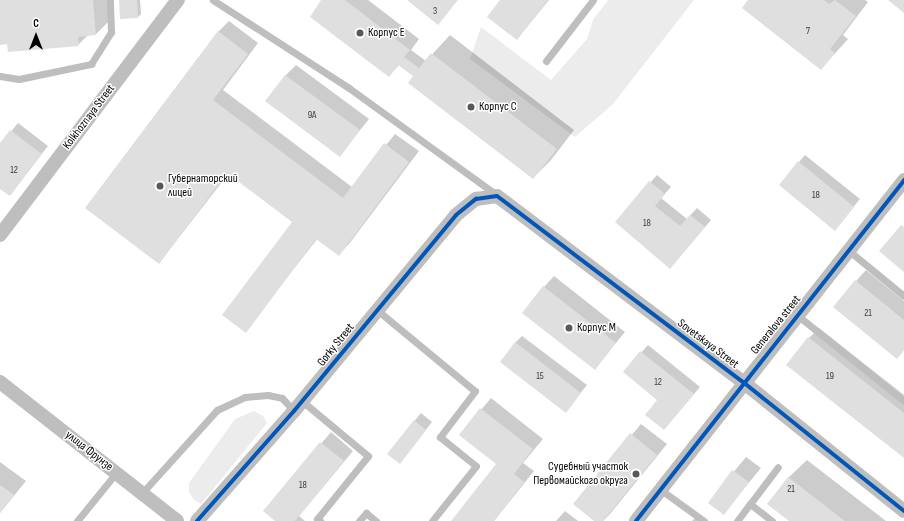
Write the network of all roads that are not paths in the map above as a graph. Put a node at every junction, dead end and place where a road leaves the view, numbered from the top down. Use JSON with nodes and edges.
{"nodes":[{"id":1,"x":110,"y":0,"type":"edge"},
{"id":2,"x":178,"y":0,"type":"edge"},
{"id":3,"x":213,"y":0,"type":"edge"},
{"id":4,"x":593,"y":0,"type":"edge"},
{"id":5,"x":546,"y":61,"type":"dead end"},
{"id":6,"x":0,"y":76,"type":"edge"},
{"id":7,"x":904,"y":180,"type":"edge"},
{"id":8,"x":498,"y":196,"type":"junction"},
{"id":9,"x":2,"y":226,"type":"edge"},
{"id":10,"x":848,"y":250,"type":"junction"},
{"id":11,"x":904,"y":296,"type":"edge"},
{"id":12,"x":377,"y":310,"type":"junction"},
{"id":13,"x":797,"y":315,"type":"junction"},
{"id":14,"x":0,"y":382,"type":"edge"},
{"id":15,"x":743,"y":382,"type":"junction"},
{"id":16,"x":904,"y":400,"type":"edge"},
{"id":17,"x":298,"y":406,"type":"junction"},
{"id":18,"x":778,"y":467,"type":"dead end"},
{"id":19,"x":116,"y":473,"type":"junction"},
{"id":20,"x":661,"y":490,"type":"junction"},
{"id":21,"x":142,"y":493,"type":"junction"},
{"id":22,"x":750,"y":504,"type":"junction"},
{"id":23,"x":904,"y":511,"type":"edge"},
{"id":24,"x":77,"y":521,"type":"edge"},
{"id":25,"x":176,"y":521,"type":"edge"},
{"id":26,"x":198,"y":521,"type":"edge"},
{"id":27,"x":320,"y":521,"type":"edge"},
{"id":28,"x":359,"y":521,"type":"edge"},
{"id":29,"x":376,"y":521,"type":"edge"},
{"id":30,"x":432,"y":521,"type":"edge"},
{"id":31,"x":636,"y":521,"type":"edge"},
{"id":32,"x":704,"y":521,"type":"edge"},
{"id":33,"x":737,"y":521,"type":"edge"},
{"id":34,"x":772,"y":521,"type":"edge"}],
"edges":[{"from":1,"to":6,"type":"lane"},
{"from":2,"to":9,"type":"street","name":"Kolkhoznaya Street"},
{"from":3,"to":8,"type":"lane"},
{"from":4,"to":5,"type":"lane"},
{"from":7,"to":10,"type":"street","name":"Generalova street"},
{"from":8,"to":12,"type":"street","name":"Gorky Street"},
{"from":8,"to":15,"type":"street","name":"Sovetskaya Street"},
{"from":10,"to":11,"type":"lane"},
{"from":10,"to":13,"type":"street","name":"Generalova street"},
{"from":12,"to":17,"type":"street","name":"Gorky Street"},
{"from":12,"to":30,"type":"lane"},
{"from":13,"to":15,"type":"street","name":"Generalova street"},
{"from":13,"to":16,"type":"lane"},
{"from":14,"to":19,"type":"street","name":"улица Фрунзе"},
{"from":15,"to":20,"type":"street","name":"Generalova street"},
{"from":15,"to":23,"type":"street","name":"Sovetskaya Street"},
{"from":17,"to":21,"type":"lane"},
{"from":17,"to":26,"type":"street","name":"Gorky Street"},
{"from":17,"to":27,"type":"lane"},
{"from":18,"to":22,"type":"lane"},
{"from":19,"to":21,"type":"street","name":"улица Фрунзе"},
{"from":19,"to":24,"type":"lane"},
{"from":20,"to":31,"type":"street","name":"Generalova street"},
{"from":20,"to":32,"type":"lane"},
{"from":21,"to":25,"type":"street","name":"улица Фрунзе"},
{"from":22,"to":33,"type":"lane"},
{"from":22,"to":34,"type":"lane"},
{"from":28,"to":29,"type":"lane"}]}
